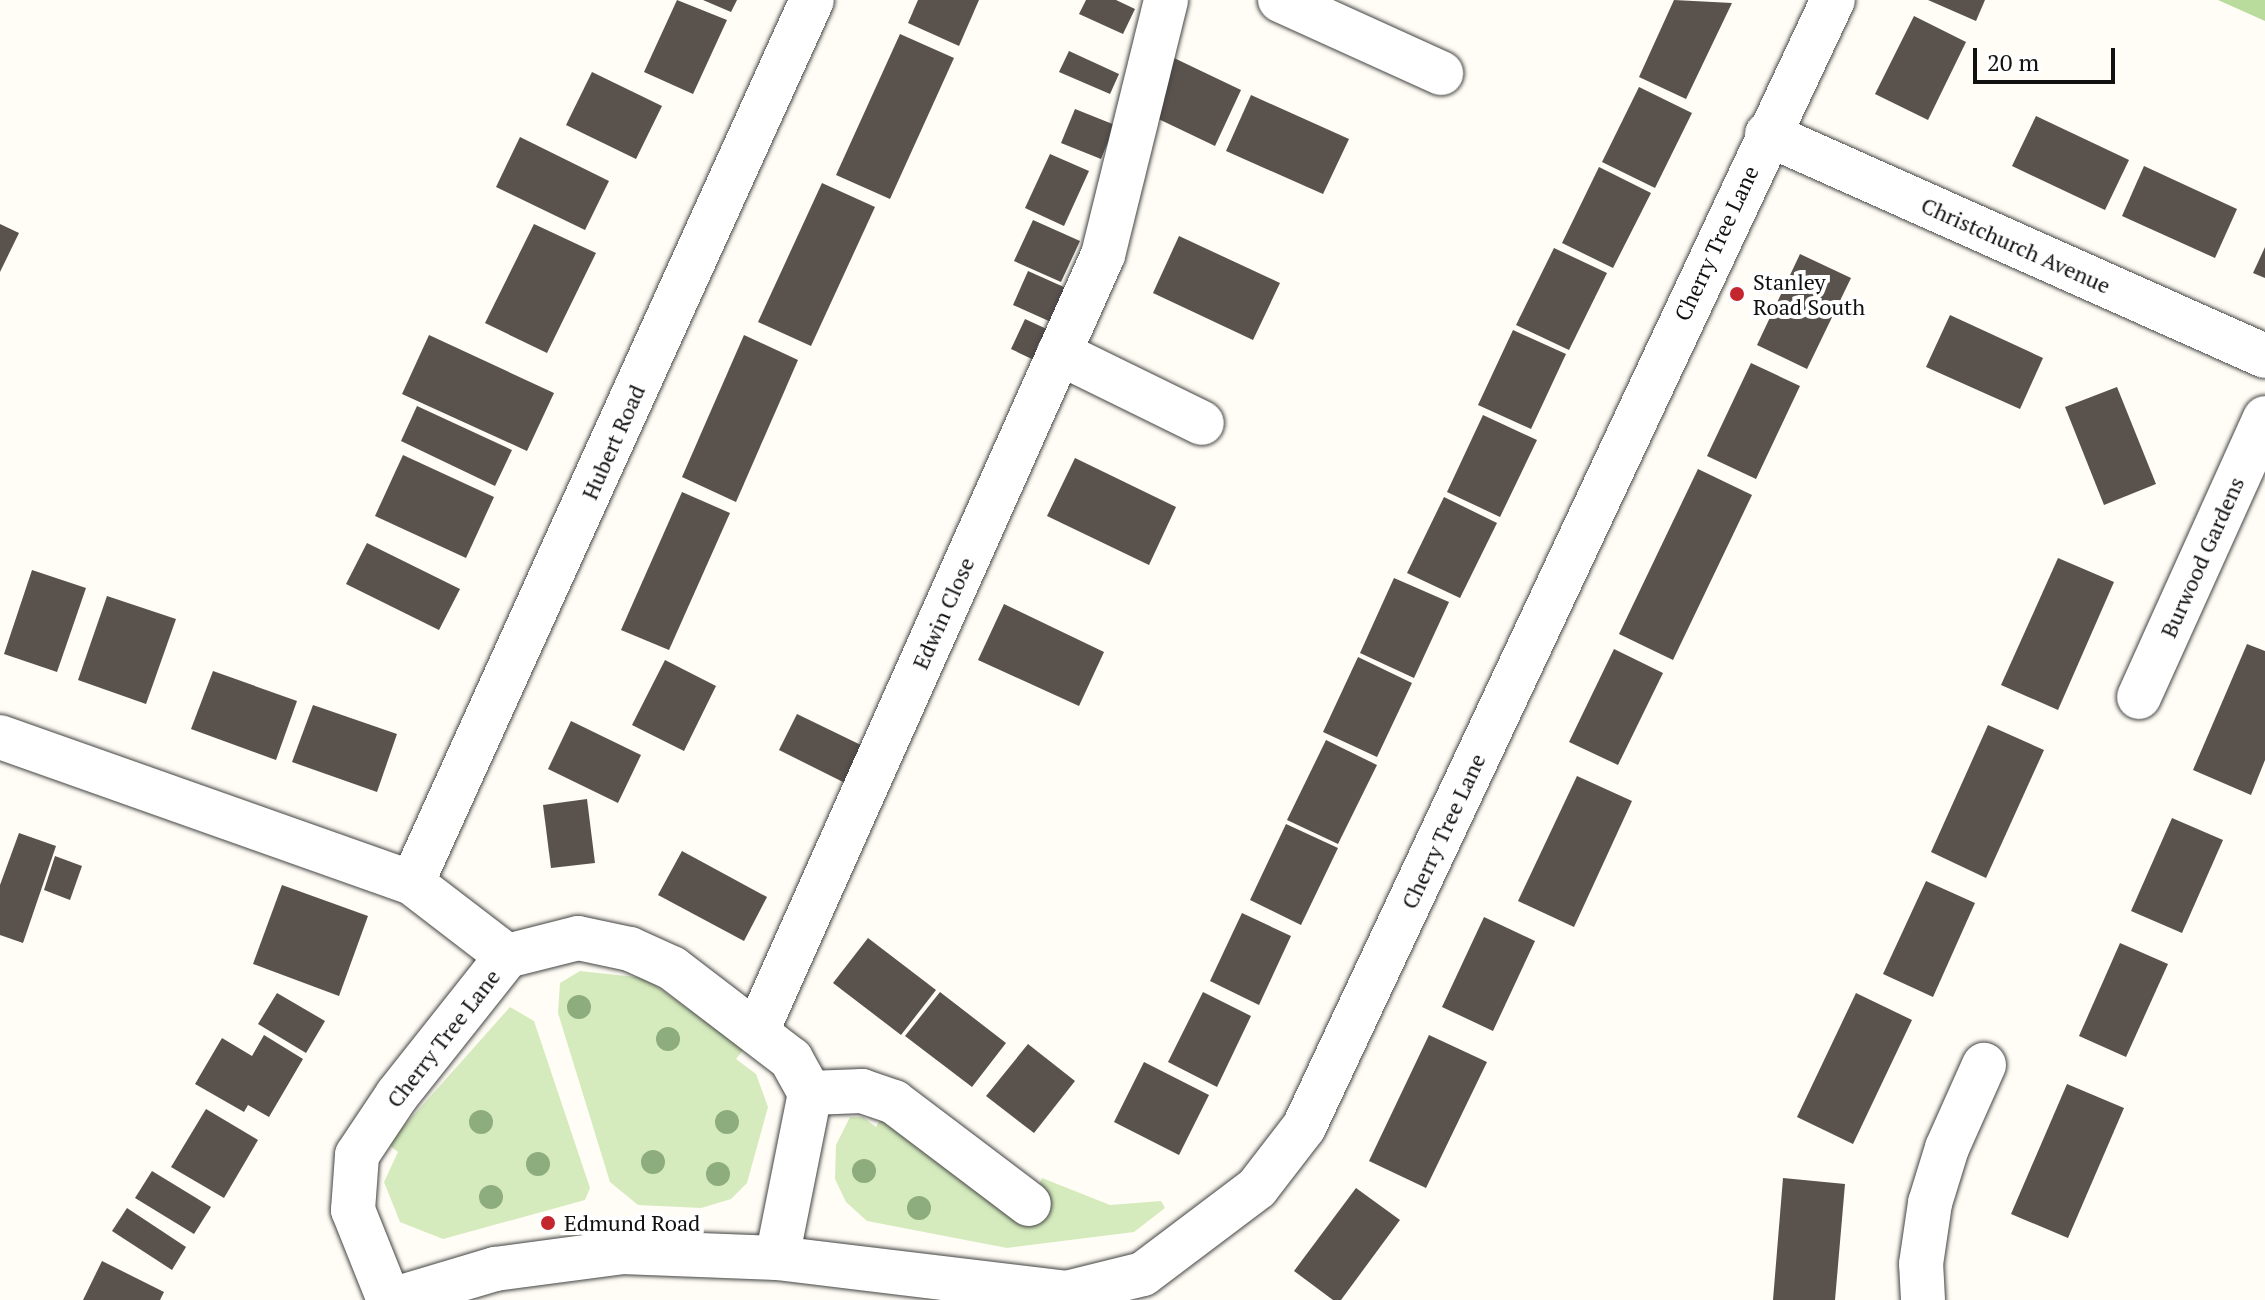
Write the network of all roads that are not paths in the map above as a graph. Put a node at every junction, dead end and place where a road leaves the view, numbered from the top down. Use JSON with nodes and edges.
{"nodes":[{"id":1,"x":812,"y":0,"type":"edge"},
{"id":2,"x":1166,"y":0,"type":"edge"},
{"id":3,"x":1280,"y":0,"type":"edge"},
{"id":4,"x":1833,"y":0,"type":"edge"},
{"id":5,"x":1441,"y":73,"type":"dead end"},
{"id":6,"x":1767,"y":134,"type":"junction"},
{"id":7,"x":1059,"y":353,"type":"junction"},
{"id":8,"x":2265,"y":356,"type":"edge"},
{"id":9,"x":2265,"y":418,"type":"edge"},
{"id":10,"x":1202,"y":423,"type":"dead end"},
{"id":11,"x":2139,"y":697,"type":"dead end"},
{"id":12,"x":0,"y":737,"type":"edge"},
{"id":13,"x":412,"y":883,"type":"junction"},
{"id":14,"x":507,"y":956,"type":"junction"},
{"id":15,"x":757,"y":1031,"type":"junction"},
{"id":16,"x":1984,"y":1065,"type":"dead end"},
{"id":17,"x":810,"y":1093,"type":"junction"},
{"id":18,"x":1029,"y":1204,"type":"dead end"},
{"id":19,"x":777,"y":1258,"type":"junction"},
{"id":20,"x":390,"y":1300,"type":"edge"},
{"id":21,"x":1923,"y":1300,"type":"edge"}],
"edges":[{"from":1,"to":13,"type":"street","name":"Hubert Road"},
{"from":2,"to":7,"type":"street","name":"Edwin Close"},
{"from":3,"to":5,"type":"street"},
{"from":4,"to":6,"type":"street","name":"Cherry Tree Lane"},
{"from":6,"to":8,"type":"street","name":"Christchurch Avenue"},
{"from":6,"to":19,"type":"street","name":"Cherry Tree Lane"},
{"from":7,"to":10,"type":"street"},
{"from":7,"to":15,"type":"street","name":"Edwin Close"},
{"from":9,"to":11,"type":"street","name":"Burwood Gardens"},
{"from":12,"to":13,"type":"street"},
{"from":13,"to":14,"type":"street"},
{"from":14,"to":15,"type":"street","name":"Cherry Tree Lane"},
{"from":14,"to":20,"type":"street","name":"Cherry Tree Lane"},
{"from":15,"to":17,"type":"street","name":"Cherry Tree Lane"},
{"from":16,"to":21,"type":"street"},
{"from":17,"to":18,"type":"street"},
{"from":17,"to":19,"type":"street"},
{"from":19,"to":20,"type":"street","name":"Cherry Tree Lane"}]}
